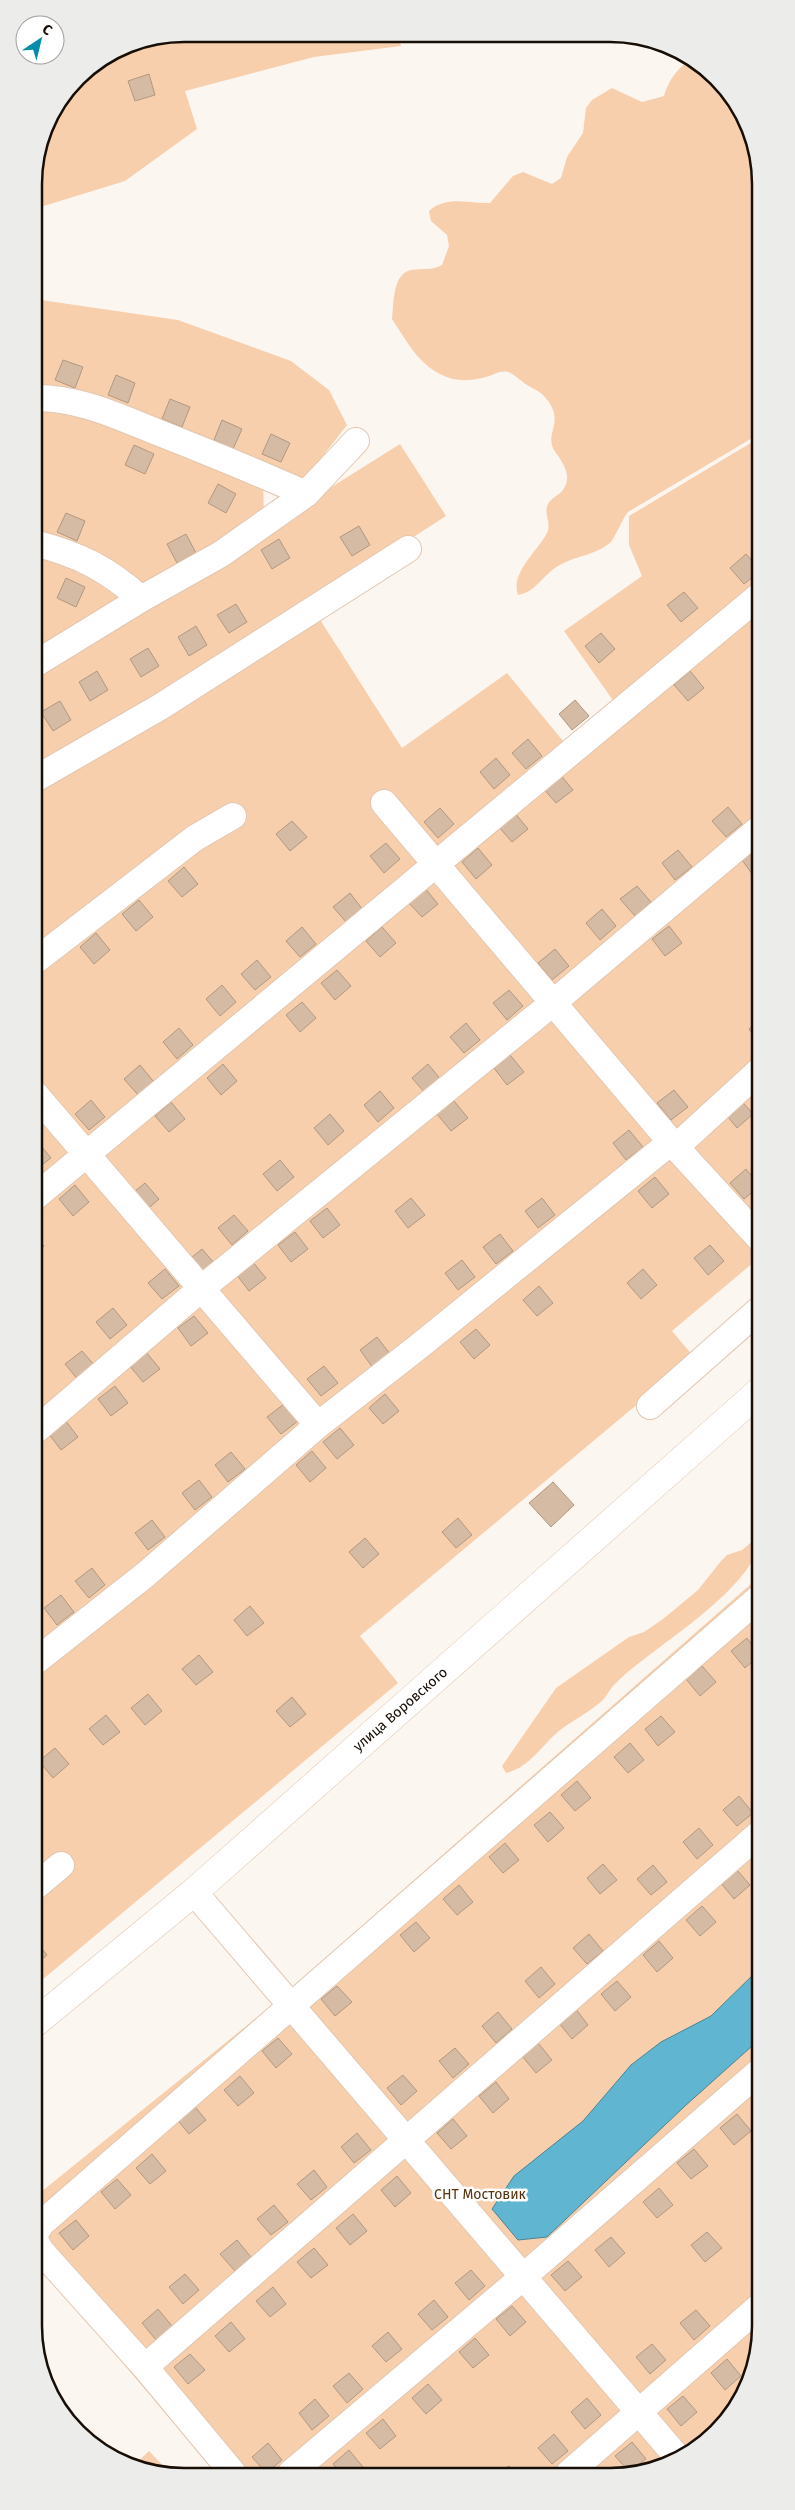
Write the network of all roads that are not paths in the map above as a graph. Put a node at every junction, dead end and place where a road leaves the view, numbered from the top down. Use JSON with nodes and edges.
{"nodes":[{"id":1,"x":43,"y":398,"type":"edge"},
{"id":2,"x":356,"y":441,"type":"dead end"},
{"id":3,"x":306,"y":494,"type":"junction"},
{"id":4,"x":43,"y":545,"type":"edge"},
{"id":5,"x":408,"y":549,"type":"dead end"},
{"id":6,"x":141,"y":599,"type":"junction"},
{"id":7,"x":752,"y":602,"type":"edge"},
{"id":8,"x":43,"y":659,"type":"edge"},
{"id":9,"x":43,"y":774,"type":"edge"},
{"id":10,"x":384,"y":803,"type":"dead end"},
{"id":11,"x":233,"y":816,"type":"dead end"},
{"id":12,"x":752,"y":835,"type":"edge"},
{"id":13,"x":436,"y":863,"type":"junction"},
{"id":14,"x":43,"y":955,"type":"edge"},
{"id":15,"x":554,"y":1002,"type":"junction"},
{"id":16,"x":752,"y":1078,"type":"edge"},
{"id":17,"x":43,"y":1103,"type":"edge"},
{"id":18,"x":674,"y":1145,"type":"junction"},
{"id":19,"x":86,"y":1154,"type":"junction"},
{"id":20,"x":43,"y":1190,"type":"edge"},
{"id":21,"x":752,"y":1230,"type":"edge"},
{"id":22,"x":202,"y":1288,"type":"junction"},
{"id":23,"x":752,"y":1316,"type":"edge"},
{"id":24,"x":752,"y":1398,"type":"edge"},
{"id":25,"x":650,"y":1406,"type":"dead end"},
{"id":26,"x":43,"y":1424,"type":"edge"},
{"id":27,"x":318,"y":1425,"type":"junction"},
{"id":28,"x":752,"y":1604,"type":"edge"},
{"id":29,"x":43,"y":1655,"type":"edge"},
{"id":30,"x":752,"y":1840,"type":"edge"},
{"id":31,"x":61,"y":1865,"type":"dead end"},
{"id":32,"x":43,"y":1880,"type":"edge"},
{"id":33,"x":194,"y":1892,"type":"junction"},
{"id":34,"x":291,"y":2007,"type":"junction"},
{"id":35,"x":43,"y":2016,"type":"edge"},
{"id":36,"x":752,"y":2078,"type":"edge"},
{"id":37,"x":406,"y":2141,"type":"junction"},
{"id":38,"x":43,"y":2222,"type":"edge"},
{"id":39,"x":43,"y":2253,"type":"edge"},
{"id":40,"x":523,"y":2277,"type":"junction"},
{"id":41,"x":752,"y":2313,"type":"edge"},
{"id":42,"x":145,"y":2367,"type":"junction"},
{"id":43,"x":638,"y":2411,"type":"junction"},
{"id":44,"x":674,"y":2453,"type":"edge"},
{"id":45,"x":229,"y":2468,"type":"edge"},
{"id":46,"x":297,"y":2468,"type":"edge"},
{"id":47,"x":574,"y":2468,"type":"edge"}],
"edges":[{"from":1,"to":3,"type":"lane"},
{"from":2,"to":3,"type":"lane"},
{"from":3,"to":6,"type":"lane"},
{"from":4,"to":6,"type":"lane"},
{"from":5,"to":9,"type":"lane"},
{"from":6,"to":8,"type":"lane"},
{"from":7,"to":13,"type":"lane"},
{"from":10,"to":13,"type":"lane"},
{"from":11,"to":14,"type":"lane"},
{"from":12,"to":15,"type":"lane"},
{"from":13,"to":15,"type":"lane"},
{"from":13,"to":19,"type":"lane"},
{"from":15,"to":18,"type":"lane"},
{"from":15,"to":22,"type":"lane"},
{"from":16,"to":18,"type":"lane"},
{"from":17,"to":19,"type":"lane"},
{"from":18,"to":21,"type":"lane"},
{"from":18,"to":27,"type":"lane"},
{"from":19,"to":20,"type":"lane"},
{"from":19,"to":22,"type":"lane"},
{"from":22,"to":26,"type":"lane"},
{"from":22,"to":27,"type":"lane"},
{"from":23,"to":25,"type":"lane"},
{"from":24,"to":33,"type":"main road","name":"улица Воровского"},
{"from":27,"to":29,"type":"lane"},
{"from":28,"to":34,"type":"lane"},
{"from":30,"to":37,"type":"lane"},
{"from":31,"to":32,"type":"lane"},
{"from":33,"to":34,"type":"lane"},
{"from":33,"to":35,"type":"main road","name":"улица Воровского"},
{"from":34,"to":37,"type":"lane"},
{"from":34,"to":38,"type":"lane"},
{"from":36,"to":40,"type":"lane"},
{"from":37,"to":40,"type":"lane"},
{"from":37,"to":42,"type":"lane"},
{"from":39,"to":42,"type":"lane"},
{"from":40,"to":43,"type":"lane"},
{"from":40,"to":46,"type":"lane"},
{"from":41,"to":43,"type":"lane"},
{"from":42,"to":45,"type":"lane"},
{"from":43,"to":44,"type":"lane"},
{"from":43,"to":47,"type":"lane"}]}
